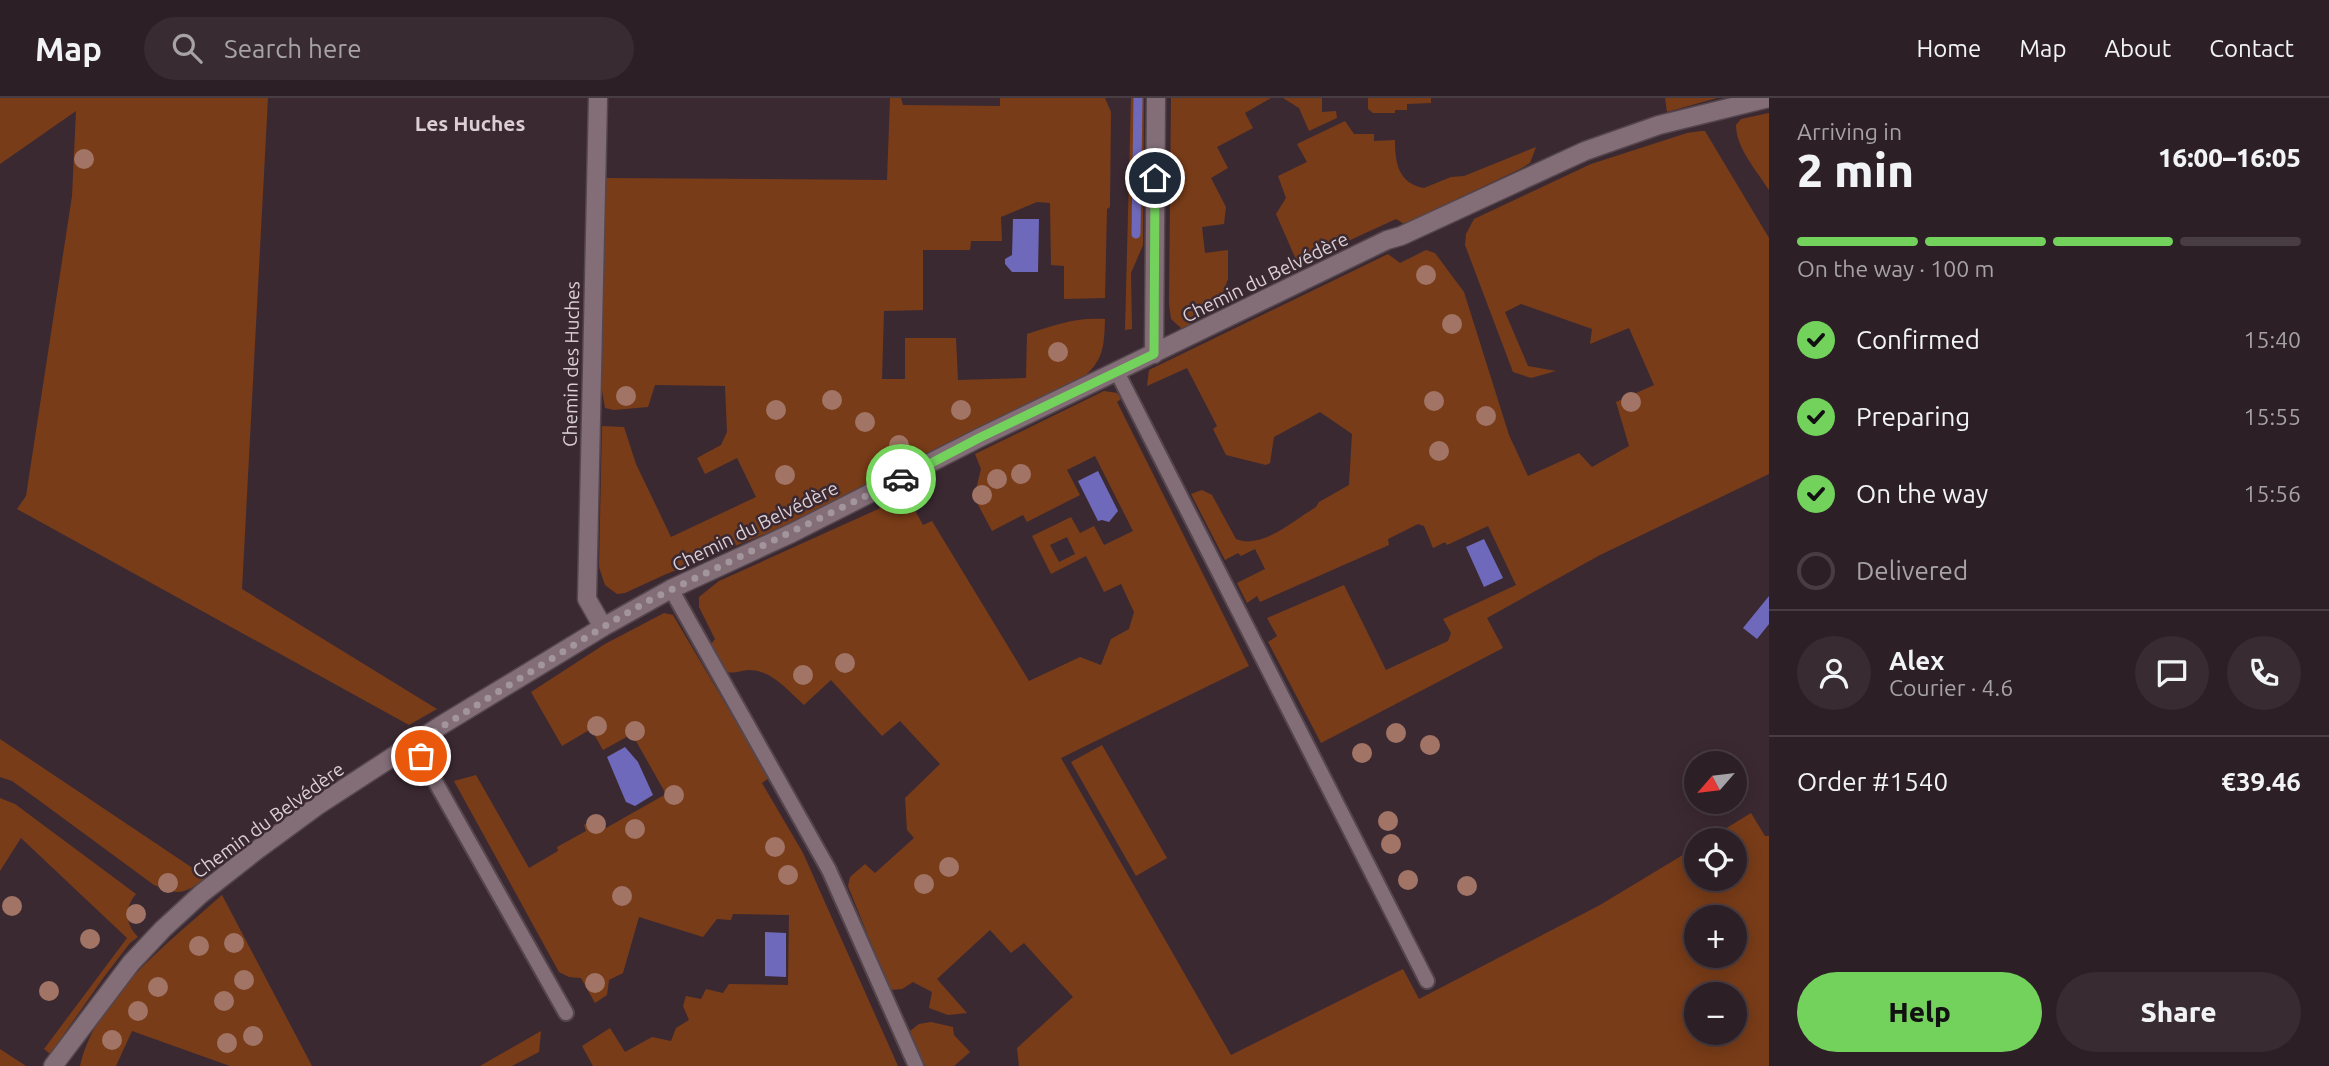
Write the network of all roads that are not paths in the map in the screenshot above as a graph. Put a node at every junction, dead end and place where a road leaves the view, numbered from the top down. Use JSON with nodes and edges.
{"nodes":[{"id":1,"x":598,"y":98,"type":"edge"},
{"id":2,"x":1156,"y":98,"type":"edge"},
{"id":3,"x":1769,"y":98,"type":"edge"},
{"id":4,"x":1154,"y":354,"type":"junction"},
{"id":5,"x":1116,"y":372,"type":"junction"},
{"id":6,"x":671,"y":589,"type":"junction"},
{"id":7,"x":603,"y":627,"type":"junction"},
{"id":8,"x":414,"y":744,"type":"junction"},
{"id":9,"x":1427,"y":981,"type":"dead end"},
{"id":10,"x":566,"y":1013,"type":"dead end"},
{"id":11,"x":53,"y":1066,"type":"edge"},
{"id":12,"x":916,"y":1066,"type":"edge"}],
"edges":[{"from":1,"to":7,"type":"street","name":"Chemin des Huches"},
{"from":2,"to":4,"type":"street"},
{"from":3,"to":4,"type":"street","name":"Chemin du Belvédère"},
{"from":4,"to":5,"type":"street","name":"Chemin du Belvédère"},
{"from":5,"to":6,"type":"street","name":"Chemin du Belvédère"},
{"from":5,"to":9,"type":"lane"},
{"from":6,"to":7,"type":"street","name":"Chemin du Belvédère"},
{"from":6,"to":12,"type":"lane"},
{"from":7,"to":8,"type":"street","name":"Chemin du Belvédère"},
{"from":8,"to":10,"type":"lane"},
{"from":8,"to":11,"type":"street","name":"Chemin du Belvédère"}]}
